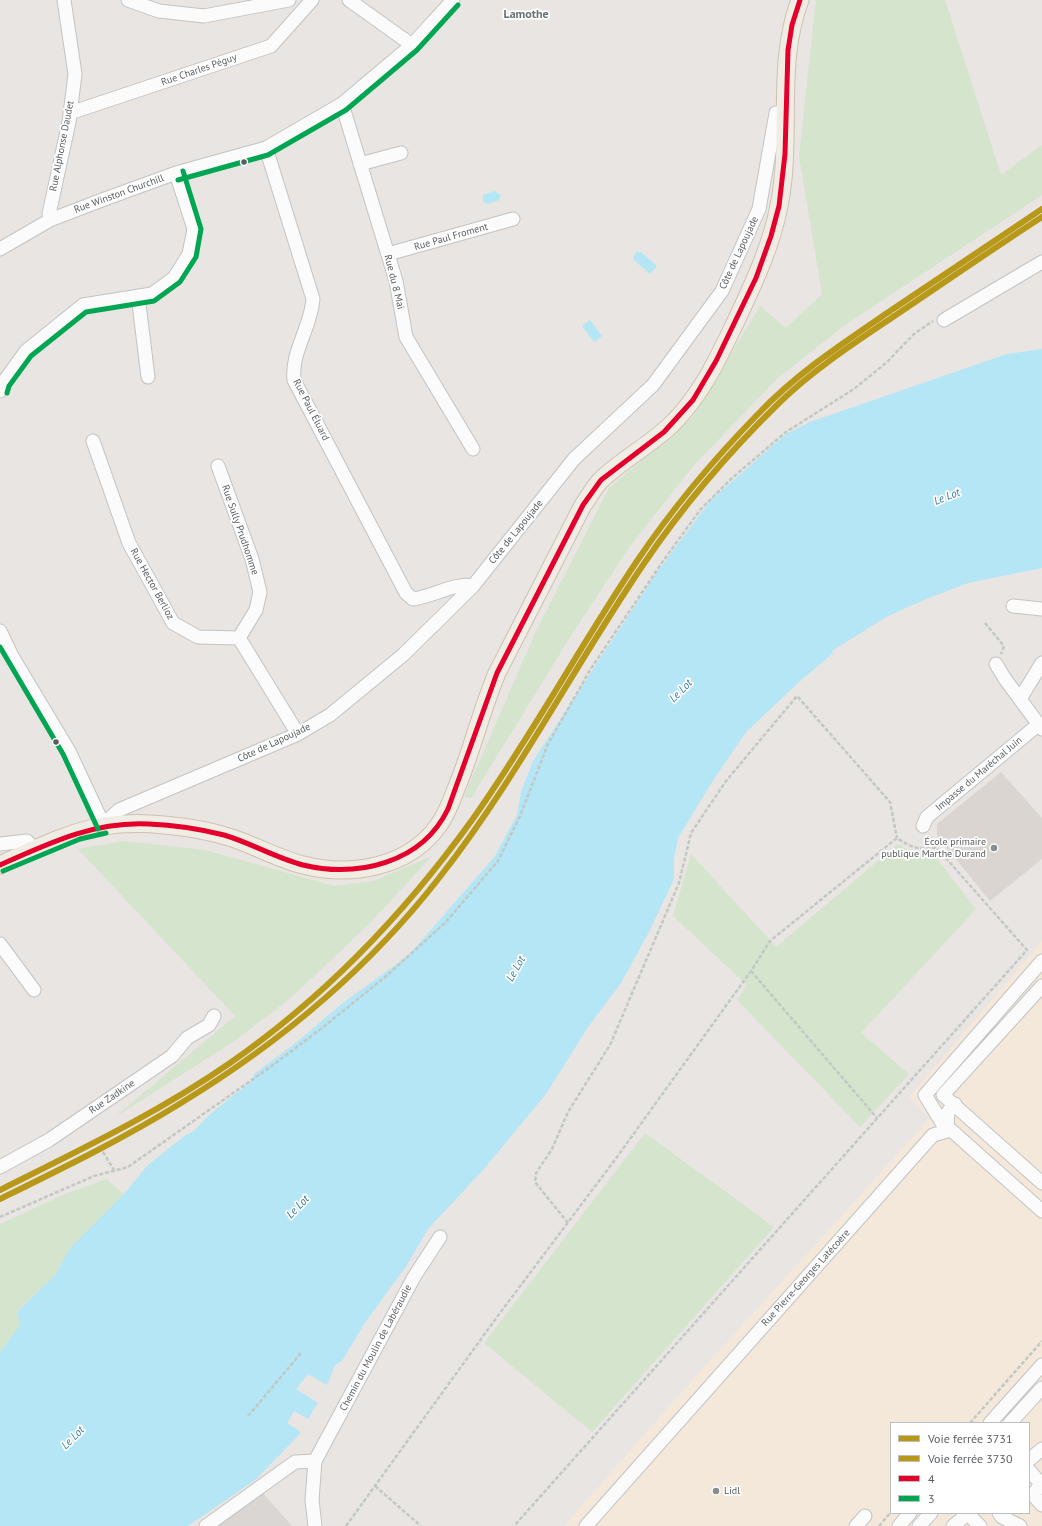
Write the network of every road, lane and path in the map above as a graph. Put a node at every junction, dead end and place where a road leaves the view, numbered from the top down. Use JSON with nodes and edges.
{"nodes":[{"id":1,"x":64,"y":0,"type":"edge"},
{"id":2,"x":128,"y":0,"type":"edge"},
{"id":3,"x":289,"y":0,"type":"edge"},
{"id":4,"x":312,"y":0,"type":"edge"},
{"id":5,"x":349,"y":0,"type":"edge"},
{"id":6,"x":453,"y":0,"type":"edge"},
{"id":7,"x":800,"y":0,"type":"edge"},
{"id":8,"x":412,"y":45,"type":"junction"},
{"id":9,"x":342,"y":104,"type":"junction"},
{"id":10,"x":786,"y":112,"type":"junction"},
{"id":11,"x":70,"y":113,"type":"junction"},
{"id":12,"x":266,"y":148,"type":"junction"},
{"id":13,"x":401,"y":153,"type":"dead end"},
{"id":14,"x":360,"y":164,"type":"junction"},
{"id":15,"x":176,"y":174,"type":"junction"},
{"id":16,"x":513,"y":219,"type":"dead end"},
{"id":17,"x":50,"y":220,"type":"junction"},
{"id":18,"x":0,"y":249,"type":"edge"},
{"id":19,"x":388,"y":254,"type":"junction"},
{"id":20,"x":1042,"y":262,"type":"edge"},
{"id":21,"x":138,"y":296,"type":"junction"},
{"id":22,"x":944,"y":320,"type":"joint"},
{"id":23,"x":148,"y":377,"type":"dead end"},
{"id":24,"x":0,"y":391,"type":"edge"},
{"id":25,"x":93,"y":441,"type":"dead end"},
{"id":26,"x":472,"y":449,"type":"dead end"},
{"id":27,"x":218,"y":466,"type":"dead end"},
{"id":28,"x":473,"y":586,"type":"junction"},
{"id":29,"x":1014,"y":606,"type":"dead end"},
{"id":30,"x":1042,"y":609,"type":"edge"},
{"id":31,"x":986,"y":624,"type":"dead end"},
{"id":32,"x":0,"y":631,"type":"edge"},
{"id":33,"x":239,"y":638,"type":"junction"},
{"id":34,"x":1042,"y":663,"type":"edge"},
{"id":35,"x":996,"y":664,"type":"joint"},
{"id":36,"x":1020,"y":699,"type":"junction"},
{"id":37,"x":1040,"y":727,"type":"edge"},
{"id":38,"x":298,"y":734,"type":"junction"},
{"id":39,"x":104,"y":826,"type":"junction"},
{"id":40,"x":923,"y":826,"type":"dead end"},
{"id":41,"x":897,"y":838,"type":"junction"},
{"id":42,"x":0,"y":844,"type":"edge"},
{"id":43,"x":34,"y":850,"type":"junction"},
{"id":44,"x":0,"y":865,"type":"edge"},
{"id":45,"x":0,"y":944,"type":"edge"},
{"id":46,"x":1042,"y":961,"type":"edge"},
{"id":47,"x":751,"y":971,"type":"junction"},
{"id":48,"x":1042,"y":986,"type":"edge"},
{"id":49,"x":34,"y":990,"type":"dead end"},
{"id":50,"x":214,"y":1016,"type":"dead end"},
{"id":51,"x":955,"y":1104,"type":"junction"},
{"id":52,"x":877,"y":1118,"type":"junction"},
{"id":53,"x":947,"y":1131,"type":"junction"},
{"id":54,"x":103,"y":1152,"type":"dead end"},
{"id":55,"x":0,"y":1168,"type":"edge"},
{"id":56,"x":114,"y":1170,"type":"junction"},
{"id":57,"x":1042,"y":1183,"type":"edge"},
{"id":58,"x":1042,"y":1211,"type":"edge"},
{"id":59,"x":0,"y":1217,"type":"edge"},
{"id":60,"x":568,"y":1223,"type":"junction"},
{"id":61,"x":440,"y":1237,"type":"dead end"},
{"id":62,"x":1042,"y":1341,"type":"edge"},
{"id":63,"x":302,"y":1352,"type":"dead end"},
{"id":64,"x":1042,"y":1365,"type":"edge"},
{"id":65,"x":1042,"y":1388,"type":"edge"},
{"id":66,"x":248,"y":1416,"type":"dead end"},
{"id":67,"x":971,"y":1422,"type":"edge"},
{"id":68,"x":991,"y":1422,"type":"edge"},
{"id":69,"x":1011,"y":1422,"type":"edge"},
{"id":70,"x":1042,"y":1449,"type":"edge"},
{"id":71,"x":1030,"y":1459,"type":"edge"},
{"id":72,"x":315,"y":1460,"type":"junction"},
{"id":73,"x":1030,"y":1471,"type":"edge"},
{"id":74,"x":1041,"y":1483,"type":"edge"},
{"id":75,"x":375,"y":1486,"type":"junction"},
{"id":76,"x":1042,"y":1505,"type":"edge"},
{"id":77,"x":890,"y":1513,"type":"edge"},
{"id":78,"x":909,"y":1514,"type":"edge"},
{"id":79,"x":930,"y":1514,"type":"edge"},
{"id":80,"x":969,"y":1514,"type":"edge"},
{"id":81,"x":1000,"y":1514,"type":"edge"},
{"id":82,"x":979,"y":1525,"type":"edge"},
{"id":83,"x":206,"y":1526,"type":"edge"},
{"id":84,"x":315,"y":1526,"type":"edge"},
{"id":85,"x":346,"y":1526,"type":"edge"},
{"id":86,"x":420,"y":1526,"type":"edge"},
{"id":87,"x":514,"y":1526,"type":"edge"},
{"id":88,"x":586,"y":1526,"type":"edge"},
{"id":89,"x":879,"y":1526,"type":"edge"},
{"id":90,"x":899,"y":1526,"type":"edge"},
{"id":91,"x":920,"y":1526,"type":"edge"},
{"id":92,"x":953,"y":1526,"type":"edge"},
{"id":93,"x":1020,"y":1526,"type":"edge"}],
"edges":[{"from":1,"to":11,"type":"street","name":"Rue Alphonse Daudet"},
{"from":2,"to":3,"type":"street"},
{"from":4,"to":11,"type":"street","name":"Rue Charles Péguy"},
{"from":5,"to":8,"type":"street"},
{"from":6,"to":8,"type":"street","name":"Rue Winston Churchill"},
{"from":7,"to":10,"type":"main road"},
{"from":8,"to":9,"type":"street","name":"Rue Winston Churchill"},
{"from":9,"to":12,"type":"street","name":"Rue Winston Churchill"},
{"from":9,"to":14,"type":"street","name":"Rue du 8 Mai"},
{"from":10,"to":28,"type":"street","name":"Côte de Lapoujade"},
{"from":10,"to":39,"type":"main road"},
{"from":11,"to":17,"type":"street","name":"Rue Alphonse Daudet"},
{"from":12,"to":15,"type":"street","name":"Rue Winston Churchill"},
{"from":12,"to":28,"type":"street","name":"Rue Paul Éluard"},
{"from":13,"to":14,"type":"street"},
{"from":14,"to":19,"type":"street","name":"Rue du 8 Mai"},
{"from":15,"to":17,"type":"street","name":"Rue Winston Churchill"},
{"from":15,"to":21,"type":"street"},
{"from":16,"to":19,"type":"street","name":"Rue Paul Froment"},
{"from":17,"to":18,"type":"street","name":"Rue Winston Churchill"},
{"from":19,"to":26,"type":"street","name":"Rue du 8 Mai"},
{"from":20,"to":22,"type":"street"},
{"from":21,"to":23,"type":"street"},
{"from":21,"to":24,"type":"street"},
{"from":22,"to":56,"type":"path"},
{"from":25,"to":33,"type":"street","name":"Rue Hector Berlioz"},
{"from":27,"to":33,"type":"street","name":"Rue Sully Prudhomme"},
{"from":28,"to":38,"type":"street","name":"Côte de Lapoujade"},
{"from":29,"to":30,"type":"street"},
{"from":31,"to":35,"type":"path"},
{"from":32,"to":39,"type":"street"},
{"from":33,"to":38,"type":"street"},
{"from":34,"to":36,"type":"street"},
{"from":35,"to":36,"type":"street"},
{"from":36,"to":37,"type":"street"},
{"from":37,"to":40,"type":"street","name":"Impasse du Maréchal Juin"},
{"from":38,"to":39,"type":"street","name":"Côte de Lapoujade"},
{"from":39,"to":43,"type":"main road"},
{"from":41,"to":47,"type":"path"},
{"from":41,"to":52,"type":"path"},
{"from":41,"to":60,"type":"path"},
{"from":42,"to":43,"type":"street"},
{"from":43,"to":44,"type":"main road"},
{"from":45,"to":49,"type":"street"},
{"from":46,"to":53,"type":"street"},
{"from":47,"to":52,"type":"path"},
{"from":47,"to":60,"type":"path"},
{"from":48,"to":51,"type":"street"},
{"from":50,"to":55,"type":"street","name":"Rue Zadkine"},
{"from":51,"to":53,"type":"street"},
{"from":51,"to":57,"type":"street"},
{"from":52,"to":87,"type":"path"},
{"from":53,"to":58,"type":"street"},
{"from":53,"to":88,"type":"street","name":"Rue Pierre-Georges Latécoère"},
{"from":54,"to":56,"type":"path"},
{"from":56,"to":59,"type":"path"},
{"from":60,"to":75,"type":"path"},
{"from":61,"to":72,"type":"street","name":"Chemin du Moulin de Labéraudie"},
{"from":62,"to":67,"type":"path"},
{"from":63,"to":66,"type":"path"},
{"from":64,"to":68,"type":"street"},
{"from":65,"to":69,"type":"street"},
{"from":70,"to":71,"type":"street"},
{"from":72,"to":83,"type":"street"},
{"from":72,"to":84,"type":"street","name":"Chemin du Moulin de Labéraudie"},
{"from":73,"to":74,"type":"street"},
{"from":74,"to":76,"type":"street"},
{"from":75,"to":85,"type":"path"},
{"from":75,"to":86,"type":"path"},
{"from":77,"to":89,"type":"path"},
{"from":78,"to":90,"type":"street"},
{"from":79,"to":91,"type":"street"},
{"from":80,"to":82,"type":"street"},
{"from":80,"to":92,"type":"street"},
{"from":81,"to":93,"type":"street"}]}
